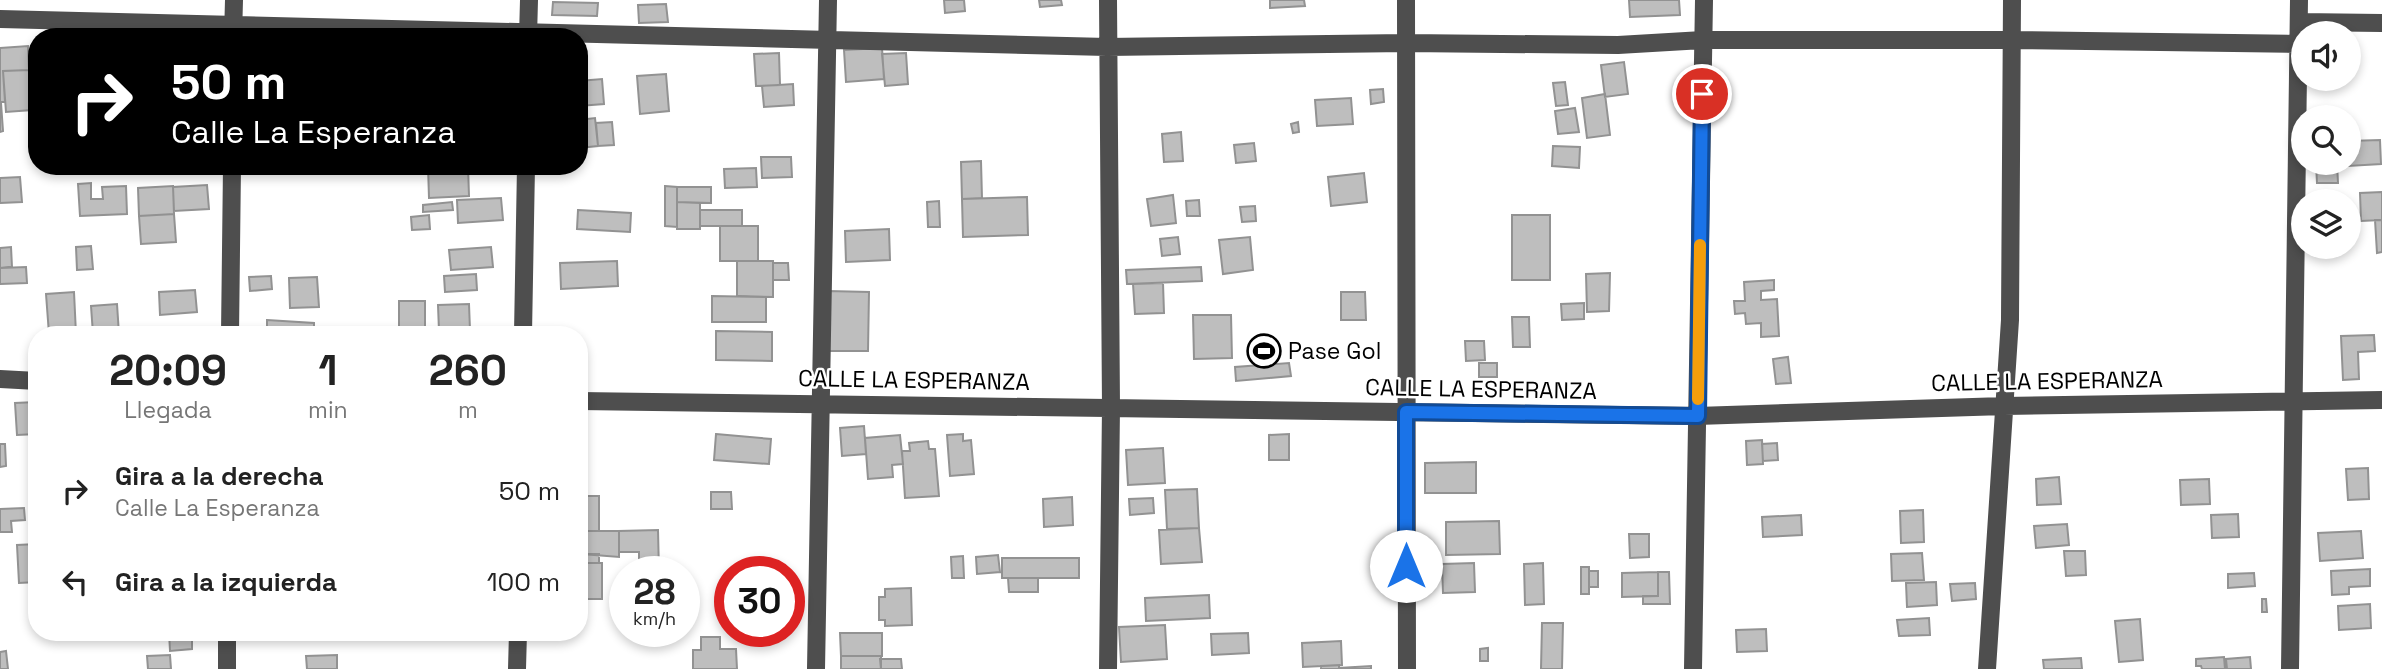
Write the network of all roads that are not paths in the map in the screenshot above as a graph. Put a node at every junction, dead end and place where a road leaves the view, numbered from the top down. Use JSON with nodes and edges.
{"nodes":[{"id":1,"x":234,"y":0,"type":"edge"},
{"id":2,"x":529,"y":0,"type":"edge"},
{"id":3,"x":828,"y":0,"type":"edge"},
{"id":4,"x":1108,"y":0,"type":"edge"},
{"id":5,"x":1406,"y":0,"type":"edge"},
{"id":6,"x":1704,"y":0,"type":"edge"},
{"id":7,"x":2012,"y":0,"type":"edge"},
{"id":8,"x":2299,"y":0,"type":"edge"},
{"id":9,"x":0,"y":19,"type":"edge"},
{"id":10,"x":2299,"y":21,"type":"edge"},
{"id":11,"x":2361,"y":23,"type":"edge"},
{"id":12,"x":2382,"y":23,"type":"edge"},
{"id":13,"x":176,"y":28,"type":"edge"},
{"id":14,"x":234,"y":28,"type":"edge"},
{"id":15,"x":528,"y":28,"type":"edge"},
{"id":16,"x":588,"y":36,"type":"edge"},
{"id":17,"x":828,"y":40,"type":"junction"},
{"id":18,"x":1703,"y":40,"type":"junction"},
{"id":19,"x":2012,"y":40,"type":"junction"},
{"id":20,"x":1406,"y":43,"type":"junction"},
{"id":21,"x":2291,"y":44,"type":"edge"},
{"id":22,"x":1107,"y":47,"type":"junction"},
{"id":23,"x":2298,"y":91,"type":"edge"},
{"id":24,"x":232,"y":175,"type":"edge"},
{"id":25,"x":526,"y":175,"type":"edge"},
{"id":26,"x":230,"y":326,"type":"edge"},
{"id":27,"x":523,"y":326,"type":"edge"},
{"id":28,"x":0,"y":379,"type":"edge"},
{"id":29,"x":28,"y":381,"type":"edge"},
{"id":30,"x":2382,"y":400,"type":"edge"},
{"id":31,"x":588,"y":401,"type":"edge"},
{"id":32,"x":2294,"y":401,"type":"junction"},
{"id":33,"x":822,"y":403,"type":"junction"},
{"id":34,"x":2004,"y":406,"type":"junction"},
{"id":35,"x":1111,"y":407,"type":"junction"},
{"id":36,"x":1406,"y":412,"type":"junction"},
{"id":37,"x":1698,"y":416,"type":"junction"},
{"id":38,"x":227,"y":641,"type":"edge"},
{"id":39,"x":518,"y":641,"type":"edge"},
{"id":40,"x":227,"y":669,"type":"edge"},
{"id":41,"x":517,"y":669,"type":"edge"},
{"id":42,"x":816,"y":669,"type":"edge"},
{"id":43,"x":1108,"y":669,"type":"edge"},
{"id":44,"x":1406,"y":669,"type":"edge"},
{"id":45,"x":1693,"y":669,"type":"edge"},
{"id":46,"x":1987,"y":669,"type":"edge"},
{"id":47,"x":2290,"y":669,"type":"edge"}],
"edges":[{"from":1,"to":14,"type":"street"},
{"from":2,"to":15,"type":"street"},
{"from":3,"to":17,"type":"street"},
{"from":4,"to":22,"type":"street"},
{"from":5,"to":20,"type":"street"},
{"from":6,"to":18,"type":"street"},
{"from":7,"to":19,"type":"street"},
{"from":8,"to":10,"type":"street"},
{"from":9,"to":13,"type":"street"},
{"from":11,"to":12,"type":"street"},
{"from":16,"to":17,"type":"street"},
{"from":17,"to":22,"type":"street"},
{"from":17,"to":33,"type":"street"},
{"from":18,"to":19,"type":"street"},
{"from":18,"to":20,"type":"street"},
{"from":18,"to":37,"type":"street"},
{"from":19,"to":21,"type":"street"},
{"from":19,"to":34,"type":"street"},
{"from":20,"to":22,"type":"street"},
{"from":20,"to":36,"type":"street"},
{"from":22,"to":35,"type":"street"},
{"from":23,"to":32,"type":"street"},
{"from":24,"to":26,"type":"street"},
{"from":25,"to":27,"type":"street"},
{"from":28,"to":29,"type":"street"},
{"from":30,"to":32,"type":"street","name":"CALLE LA ESPERANZA"},
{"from":31,"to":33,"type":"street","name":"CALLE LA ESPERANZA"},
{"from":32,"to":34,"type":"street","name":"CALLE LA ESPERANZA"},
{"from":32,"to":47,"type":"street"},
{"from":33,"to":35,"type":"street","name":"CALLE LA ESPERANZA"},
{"from":33,"to":42,"type":"street"},
{"from":34,"to":37,"type":"street","name":"CALLE LA ESPERANZA"},
{"from":34,"to":46,"type":"street"},
{"from":35,"to":36,"type":"street","name":"CALLE LA ESPERANZA"},
{"from":35,"to":43,"type":"street"},
{"from":36,"to":37,"type":"street","name":"CALLE LA ESPERANZA"},
{"from":36,"to":44,"type":"street"},
{"from":37,"to":45,"type":"street"},
{"from":38,"to":40,"type":"street"},
{"from":39,"to":41,"type":"street"}]}
